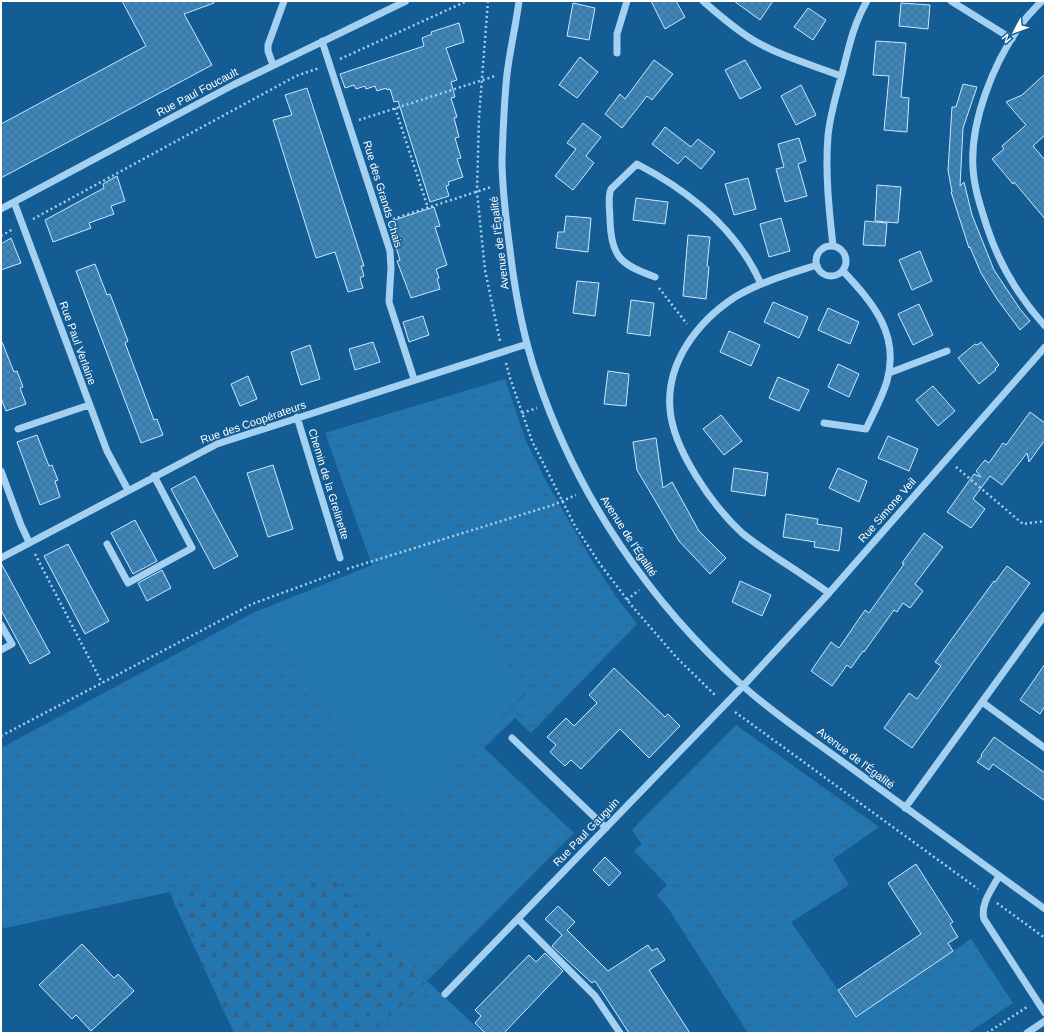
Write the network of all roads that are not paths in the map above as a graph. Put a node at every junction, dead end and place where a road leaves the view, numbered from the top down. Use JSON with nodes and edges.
{"nodes":[{"id":1,"x":284,"y":1,"type":"edge"},
{"id":2,"x":406,"y":1,"type":"edge"},
{"id":3,"x":519,"y":1,"type":"edge"},
{"id":4,"x":627,"y":1,"type":"edge"},
{"id":5,"x":703,"y":1,"type":"edge"},
{"id":6,"x":867,"y":1,"type":"edge"},
{"id":7,"x":951,"y":1,"type":"edge"},
{"id":8,"x":1042,"y":1,"type":"edge"},
{"id":9,"x":1012,"y":39,"type":"junction"},
{"id":10,"x":322,"y":41,"type":"junction"},
{"id":11,"x":617,"y":53,"type":"dead end"},
{"id":12,"x":273,"y":65,"type":"junction"},
{"id":13,"x":841,"y":76,"type":"junction"},
{"id":14,"x":14,"y":202,"type":"junction"},
{"id":15,"x":1,"y":209,"type":"edge"},
{"id":16,"x":833,"y":246,"type":"junction"},
{"id":17,"x":817,"y":266,"type":"junction"},
{"id":18,"x":843,"y":271,"type":"junction"},
{"id":19,"x":655,"y":277,"type":"dead end"},
{"id":20,"x":761,"y":284,"type":"junction"},
{"id":21,"x":1045,"y":326,"type":"edge"},
{"id":22,"x":527,"y":344,"type":"junction"},
{"id":23,"x":1045,"y":347,"type":"edge"},
{"id":24,"x":947,"y":352,"type":"dead end"},
{"id":25,"x":889,"y":373,"type":"junction"},
{"id":26,"x":414,"y":379,"type":"junction"},
{"id":27,"x":89,"y":405,"type":"junction"},
{"id":28,"x":297,"y":417,"type":"junction"},
{"id":29,"x":824,"y":423,"type":"dead end"},
{"id":30,"x":18,"y":429,"type":"dead end"},
{"id":31,"x":1,"y":471,"type":"edge"},
{"id":32,"x":154,"y":476,"type":"junction"},
{"id":33,"x":128,"y":490,"type":"junction"},
{"id":34,"x":29,"y":542,"type":"junction"},
{"id":35,"x":107,"y":544,"type":"dead end"},
{"id":36,"x":1,"y":558,"type":"edge"},
{"id":37,"x":340,"y":558,"type":"dead end"},
{"id":38,"x":829,"y":593,"type":"junction"},
{"id":39,"x":1045,"y":615,"type":"edge"},
{"id":40,"x":1,"y":625,"type":"edge"},
{"id":41,"x":1,"y":650,"type":"edge"},
{"id":42,"x":743,"y":686,"type":"junction"},
{"id":43,"x":982,"y":702,"type":"junction"},
{"id":44,"x":512,"y":738,"type":"dead end"},
{"id":45,"x":1045,"y":748,"type":"edge"},
{"id":46,"x":905,"y":808,"type":"junction"},
{"id":47,"x":606,"y":828,"type":"junction"},
{"id":48,"x":999,"y":876,"type":"junction"},
{"id":49,"x":1045,"y":909,"type":"edge"},
{"id":50,"x":518,"y":919,"type":"junction"},
{"id":51,"x":445,"y":994,"type":"dead end"},
{"id":52,"x":1045,"y":1013,"type":"edge"},
{"id":53,"x":1045,"y":1021,"type":"edge"},
{"id":54,"x":620,"y":1033,"type":"edge"},
{"id":55,"x":1027,"y":1033,"type":"edge"}],
"edges":[{"from":1,"to":12,"type":"street"},
{"from":2,"to":10,"type":"street","name":"Rue Paul Foucault"},
{"from":3,"to":22,"type":"street","name":"Avenue de l'Égalité"},
{"from":4,"to":11,"type":"street"},
{"from":5,"to":13,"type":"street"},
{"from":6,"to":13,"type":"street"},
{"from":7,"to":9,"type":"street"},
{"from":8,"to":9,"type":"street"},
{"from":9,"to":21,"type":"street"},
{"from":10,"to":12,"type":"street","name":"Rue Paul Foucault"},
{"from":10,"to":26,"type":"street","name":"Rue des Grands Chais"},
{"from":12,"to":14,"type":"street","name":"Rue Paul Foucault"},
{"from":13,"to":16,"type":"street"},
{"from":14,"to":15,"type":"street","name":"Rue Paul Foucault"},
{"from":14,"to":27,"type":"street","name":"Rue Paul Verlaine"},
{"from":16,"to":17,"type":"street"},
{"from":16,"to":18,"type":"street"},
{"from":17,"to":18,"type":"street"},
{"from":17,"to":20,"type":"street"},
{"from":18,"to":25,"type":"street"},
{"from":19,"to":20,"type":"street"},
{"from":20,"to":38,"type":"street"},
{"from":22,"to":26,"type":"street","name":"Rue des Coopérateurs"},
{"from":22,"to":42,"type":"street","name":"Avenue de l'Égalité"},
{"from":23,"to":38,"type":"street","name":"Rue Simone Veil"},
{"from":24,"to":25,"type":"street"},
{"from":25,"to":29,"type":"street"},
{"from":26,"to":28,"type":"street","name":"Rue des Coopérateurs"},
{"from":27,"to":30,"type":"street"},
{"from":27,"to":33,"type":"street","name":"Rue Paul Verlaine"},
{"from":28,"to":32,"type":"street","name":"Rue des Coopérateurs"},
{"from":28,"to":37,"type":"street","name":"Chemin de la Grelinette"},
{"from":31,"to":34,"type":"street"},
{"from":32,"to":33,"type":"street","name":"Rue des Coopérateurs"},
{"from":32,"to":35,"type":"street"},
{"from":33,"to":34,"type":"street","name":"Rue des Coopérateurs"},
{"from":34,"to":36,"type":"street","name":"Rue des Coopérateurs"},
{"from":38,"to":42,"type":"street","name":"Rue Simone Veil"},
{"from":39,"to":43,"type":"street"},
{"from":40,"to":41,"type":"street"},
{"from":42,"to":46,"type":"street","name":"Avenue de l'Égalité"},
{"from":42,"to":47,"type":"street","name":"Rue Paul Gauguin"},
{"from":43,"to":45,"type":"street"},
{"from":43,"to":46,"type":"street"},
{"from":44,"to":47,"type":"street"},
{"from":46,"to":48,"type":"street","name":"Avenue de l'Égalité"},
{"from":47,"to":50,"type":"street","name":"Rue Paul Gauguin"},
{"from":48,"to":49,"type":"street","name":"Avenue de l'Égalité"},
{"from":48,"to":52,"type":"street"},
{"from":50,"to":51,"type":"street","name":"Rue Paul Gauguin"},
{"from":50,"to":54,"type":"street"},
{"from":53,"to":55,"type":"street"}]}
